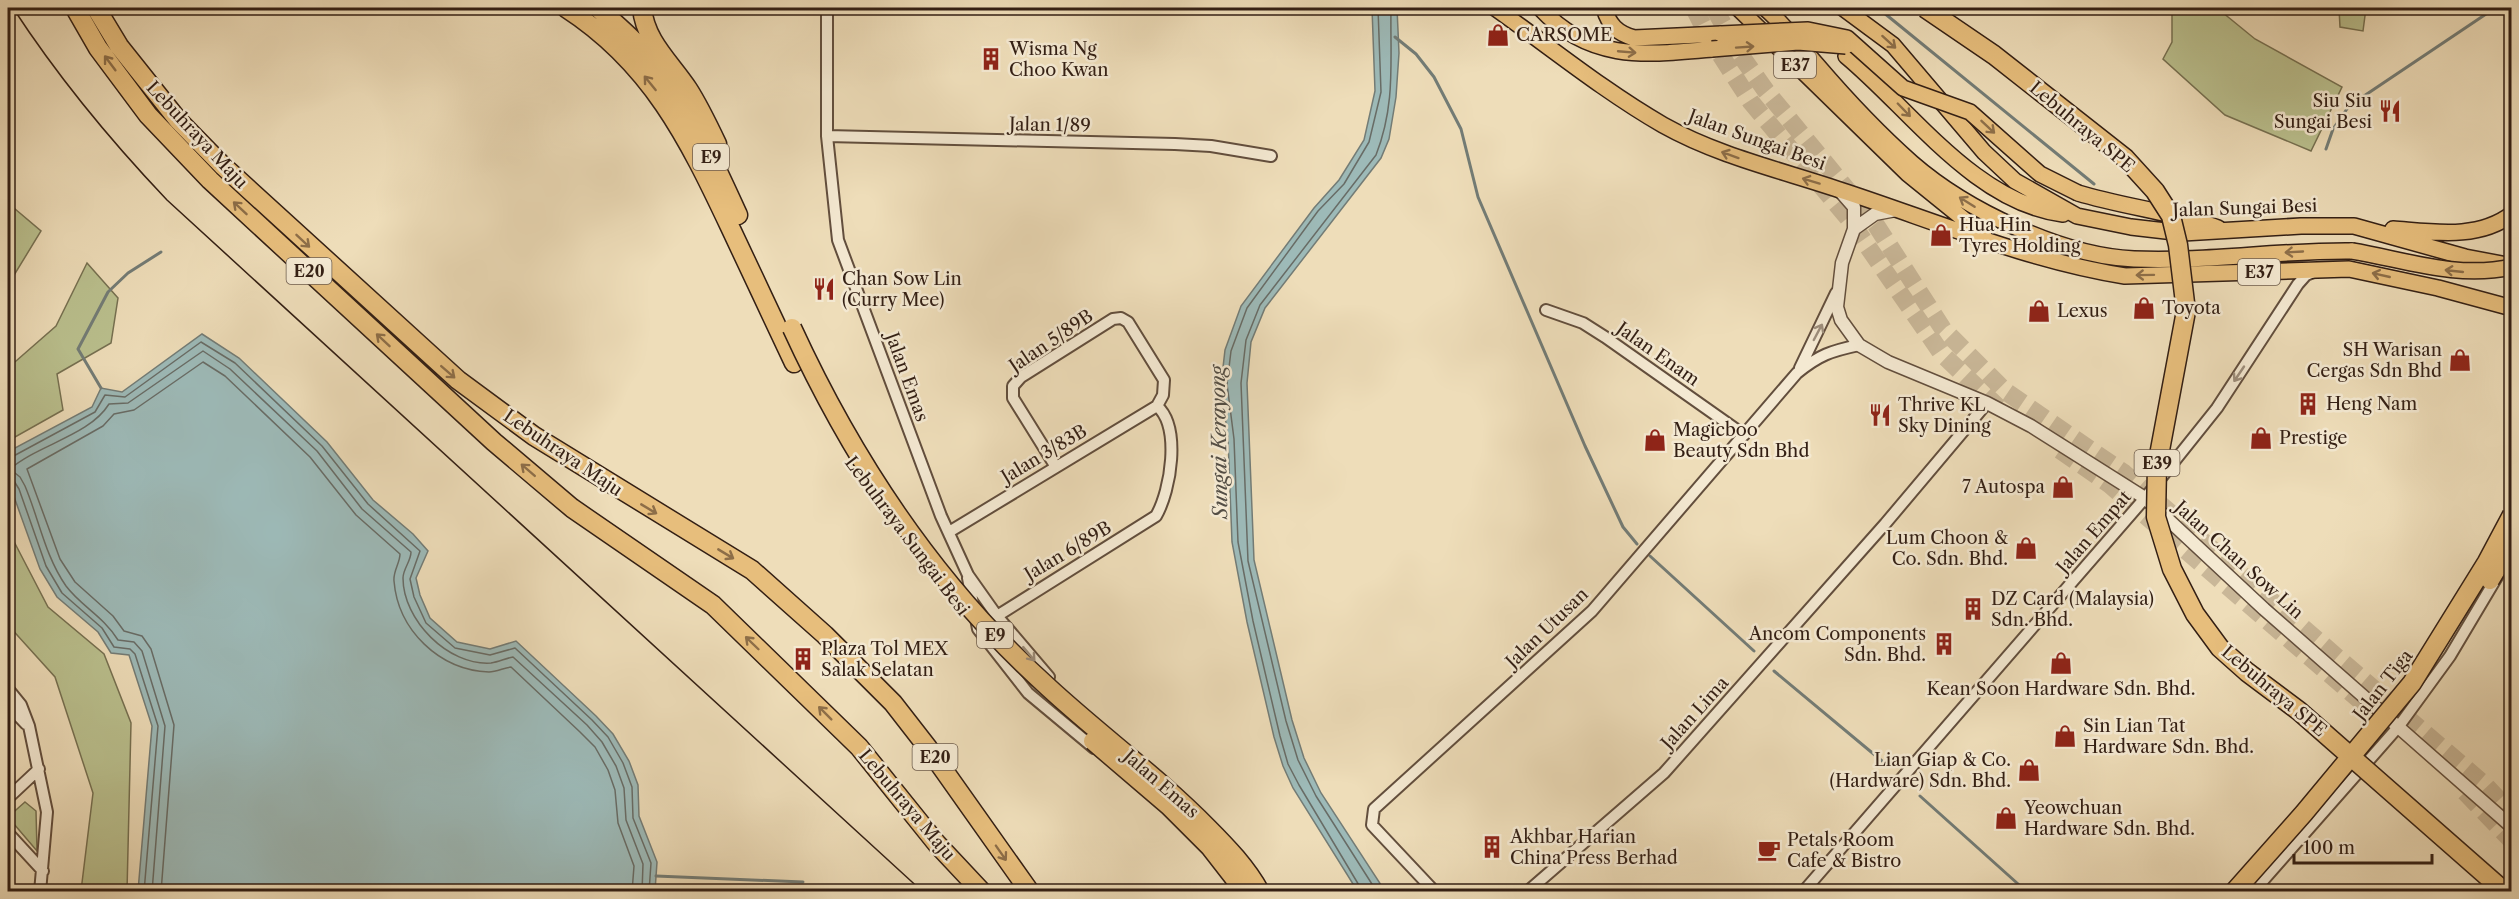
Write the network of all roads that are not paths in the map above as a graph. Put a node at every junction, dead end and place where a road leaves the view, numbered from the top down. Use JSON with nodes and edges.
{"nodes":[{"id":1,"x":75,"y":8,"type":"edge"},
{"id":2,"x":96,"y":8,"type":"edge"},
{"id":3,"x":566,"y":8,"type":"edge"},
{"id":4,"x":598,"y":8,"type":"edge"},
{"id":5,"x":642,"y":8,"type":"edge"},
{"id":6,"x":827,"y":8,"type":"edge"},
{"id":7,"x":1495,"y":8,"type":"edge"},
{"id":8,"x":1540,"y":8,"type":"edge"},
{"id":9,"x":1604,"y":8,"type":"edge"},
{"id":10,"x":1738,"y":8,"type":"edge"},
{"id":11,"x":1765,"y":8,"type":"edge"},
{"id":12,"x":1843,"y":8,"type":"edge"},
{"id":13,"x":1925,"y":8,"type":"edge"},
{"id":14,"x":1936,"y":8,"type":"edge"},
{"id":15,"x":1778,"y":45,"type":"junction"},
{"id":16,"x":1867,"y":57,"type":"junction"},
{"id":17,"x":827,"y":136,"type":"junction"},
{"id":18,"x":1271,"y":156,"type":"dead end"},
{"id":19,"x":1837,"y":189,"type":"junction"},
{"id":20,"x":1902,"y":211,"type":"junction"},
{"id":21,"x":2511,"y":214,"type":"edge"},
{"id":22,"x":2077,"y":216,"type":"junction"},
{"id":23,"x":2354,"y":226,"type":"junction"},
{"id":24,"x":1854,"y":229,"type":"junction"},
{"id":25,"x":744,"y":230,"type":"junction"},
{"id":26,"x":2229,"y":232,"type":"junction"},
{"id":27,"x":2025,"y":251,"type":"junction"},
{"id":28,"x":2511,"y":267,"type":"edge"},
{"id":29,"x":2324,"y":268,"type":"junction"},
{"id":30,"x":2438,"y":288,"type":"junction"},
{"id":31,"x":1837,"y":290,"type":"junction"},
{"id":32,"x":2511,"y":302,"type":"edge"},
{"id":33,"x":2511,"y":308,"type":"edge"},
{"id":34,"x":1546,"y":310,"type":"dead end"},
{"id":35,"x":1859,"y":345,"type":"junction"},
{"id":36,"x":1797,"y":374,"type":"junction"},
{"id":37,"x":1987,"y":403,"type":"junction"},
{"id":38,"x":1157,"y":406,"type":"junction"},
{"id":39,"x":1744,"y":435,"type":"junction"},
{"id":40,"x":1056,"y":467,"type":"junction"},
{"id":41,"x":2145,"y":498,"type":"junction"},
{"id":42,"x":2511,"y":504,"type":"edge"},
{"id":43,"x":2511,"y":515,"type":"edge"},
{"id":44,"x":949,"y":532,"type":"junction"},
{"id":45,"x":2511,"y":543,"type":"edge"},
{"id":46,"x":2511,"y":550,"type":"edge"},
{"id":47,"x":968,"y":575,"type":"junction"},
{"id":48,"x":997,"y":616,"type":"junction"},
{"id":49,"x":8,"y":690,"type":"edge"},
{"id":50,"x":8,"y":705,"type":"edge"},
{"id":51,"x":2385,"y":712,"type":"junction"},
{"id":52,"x":29,"y":726,"type":"junction"},
{"id":53,"x":2399,"y":726,"type":"junction"},
{"id":54,"x":39,"y":769,"type":"junction"},
{"id":55,"x":8,"y":798,"type":"edge"},
{"id":56,"x":2511,"y":826,"type":"edge"},
{"id":57,"x":8,"y":833,"type":"edge"},
{"id":58,"x":43,"y":871,"type":"junction"},
{"id":59,"x":2511,"y":885,"type":"edge"},
{"id":60,"x":40,"y":891,"type":"edge"},
{"id":61,"x":982,"y":891,"type":"edge"},
{"id":62,"x":1030,"y":891,"type":"edge"},
{"id":63,"x":1245,"y":891,"type":"edge"},
{"id":64,"x":1267,"y":891,"type":"edge"},
{"id":65,"x":1435,"y":891,"type":"edge"},
{"id":66,"x":1527,"y":891,"type":"edge"},
{"id":67,"x":1803,"y":891,"type":"edge"},
{"id":68,"x":2227,"y":891,"type":"edge"},
{"id":69,"x":2234,"y":891,"type":"edge"},
{"id":70,"x":2251,"y":891,"type":"edge"},
{"id":71,"x":2505,"y":891,"type":"edge"}],
"edges":[{"from":61,"to":1,"type":"highway","name":"Lebuhraya Maju","number":"E20","one_way":true},
{"from":2,"to":62,"type":"highway","name":"Lebuhraya Maju","number":"E20","one_way":true},
{"from":63,"to":3,"type":"highway","name":"Lebuhraya Sungai Besi","number":"E9","one_way":true,"bridge":true},
{"from":4,"to":25,"type":"highway","name":"Lebuhraya Sungai Besi","number":"E9"},
{"from":5,"to":25,"type":"highway"},
{"from":6,"to":17,"type":"street","name":"Jalan Emas"},
{"from":19,"to":7,"type":"main road","name":"Jalan Sungai Besi","one_way":true},
{"from":8,"to":15,"type":"main road","one_way":true,"bridge":true},
{"from":9,"to":16,"type":"main road","bridge":true},
{"from":10,"to":27,"type":"main road","number":"E37"},
{"from":28,"to":11,"type":"main road","one_way":true,"bridge":true},
{"from":12,"to":22,"type":"main road","name":"Jalan Sungai Besi","one_way":true},
{"from":13,"to":71,"type":"highway","name":"Lebuhraya SPE","number":"E39","bridge":true},
{"from":14,"to":59,"type":"highway","name":"Lebuhraya SPE","number":"E39","bridge":true},
{"from":15,"to":16,"type":"main road","bridge":true},
{"from":15,"to":22,"type":"main road","one_way":true,"bridge":true},
{"from":16,"to":26,"type":"main road","one_way":true,"bridge":true},
{"from":17,"to":18,"type":"street","name":"Jalan 1/89"},
{"from":17,"to":44,"type":"street","name":"Jalan Emas"},
{"from":19,"to":20,"type":"main road","name":"Jalan Sungai Besi"},
{"from":19,"to":24,"type":"street"},
{"from":20,"to":24,"type":"street"},
{"from":20,"to":27,"type":"main road","name":"Jalan Sungai Besi"},
{"from":21,"to":23,"type":"main road"},
{"from":22,"to":26,"type":"main road","name":"Jalan Sungai Besi"},
{"from":23,"to":26,"type":"main road","name":"Jalan Sungai Besi"},
{"from":23,"to":28,"type":"main road","name":"Jalan Sungai Besi"},
{"from":24,"to":31,"type":"street","name":"Jalan Chan Sow Lin"},
{"from":25,"to":64,"type":"highway","name":"Lebuhraya Sungai Besi","number":"E9","bridge":true},
{"from":29,"to":27,"type":"main road","number":"E37","one_way":true},
{"from":30,"to":29,"type":"main road","number":"E37","one_way":true},
{"from":29,"to":41,"type":"street","name":"Jalan Empat","one_way":true},
{"from":30,"to":32,"type":"main road"},
{"from":30,"to":33,"type":"main road","number":"E37"},
{"from":31,"to":35,"type":"street","name":"Jalan Chan Sow Lin"},
{"from":36,"to":31,"type":"street","name":"Jalan Utusan","one_way":true},
{"from":34,"to":39,"type":"street","name":"Jalan Enam"},
{"from":35,"to":36,"type":"street","name":"Jalan Utusan"},
{"from":35,"to":37,"type":"street","name":"Jalan Chan Sow Lin"},
{"from":36,"to":39,"type":"street","name":"Jalan Utusan"},
{"from":37,"to":41,"type":"street","name":"Jalan Chan Sow Lin"},
{"from":37,"to":66,"type":"street","name":"Jalan Lima"},
{"from":38,"to":40,"type":"street","name":"Jalan 3/83B"},
{"from":38,"to":40,"type":"street","name":"Jalan 5/89B"},
{"from":38,"to":48,"type":"street","name":"Jalan 6/89B"},
{"from":39,"to":65,"type":"street","name":"Jalan Utusan"},
{"from":40,"to":44,"type":"street","name":"Jalan 3/83B"},
{"from":41,"to":51,"type":"street","name":"Jalan Chan Sow Lin"},
{"from":41,"to":67,"type":"street","name":"Jalan Empat"},
{"from":42,"to":51,"type":"street","name":"Jalan Tiga"},
{"from":43,"to":69,"type":"highway","bridge":true},
{"from":44,"to":47,"type":"street","name":"Jalan Emas"},
{"from":45,"to":70,"type":"highway","bridge":true},
{"from":46,"to":53,"type":"street","name":"Jalan Tiga"},
{"from":47,"to":48,"type":"street","name":"Jalan Emas"},
{"from":47,"to":64,"type":"street","name":"Jalan Emas"},
{"from":48,"to":64,"type":"street","name":"Jalan Emas","one_way":true},
{"from":49,"to":52,"type":"street"},
{"from":50,"to":52,"type":"street"},
{"from":51,"to":53,"type":"street","name":"Jalan Chan Sow Lin"},
{"from":51,"to":68,"type":"street","name":"Jalan Tiga"},
{"from":52,"to":54,"type":"street"},
{"from":53,"to":56,"type":"street","name":"Jalan Chan Sow Lin"},
{"from":53,"to":70,"type":"street","name":"Jalan Tiga"},
{"from":54,"to":55,"type":"street"},
{"from":54,"to":58,"type":"street"},
{"from":57,"to":58,"type":"street"},
{"from":58,"to":60,"type":"street"}]}
